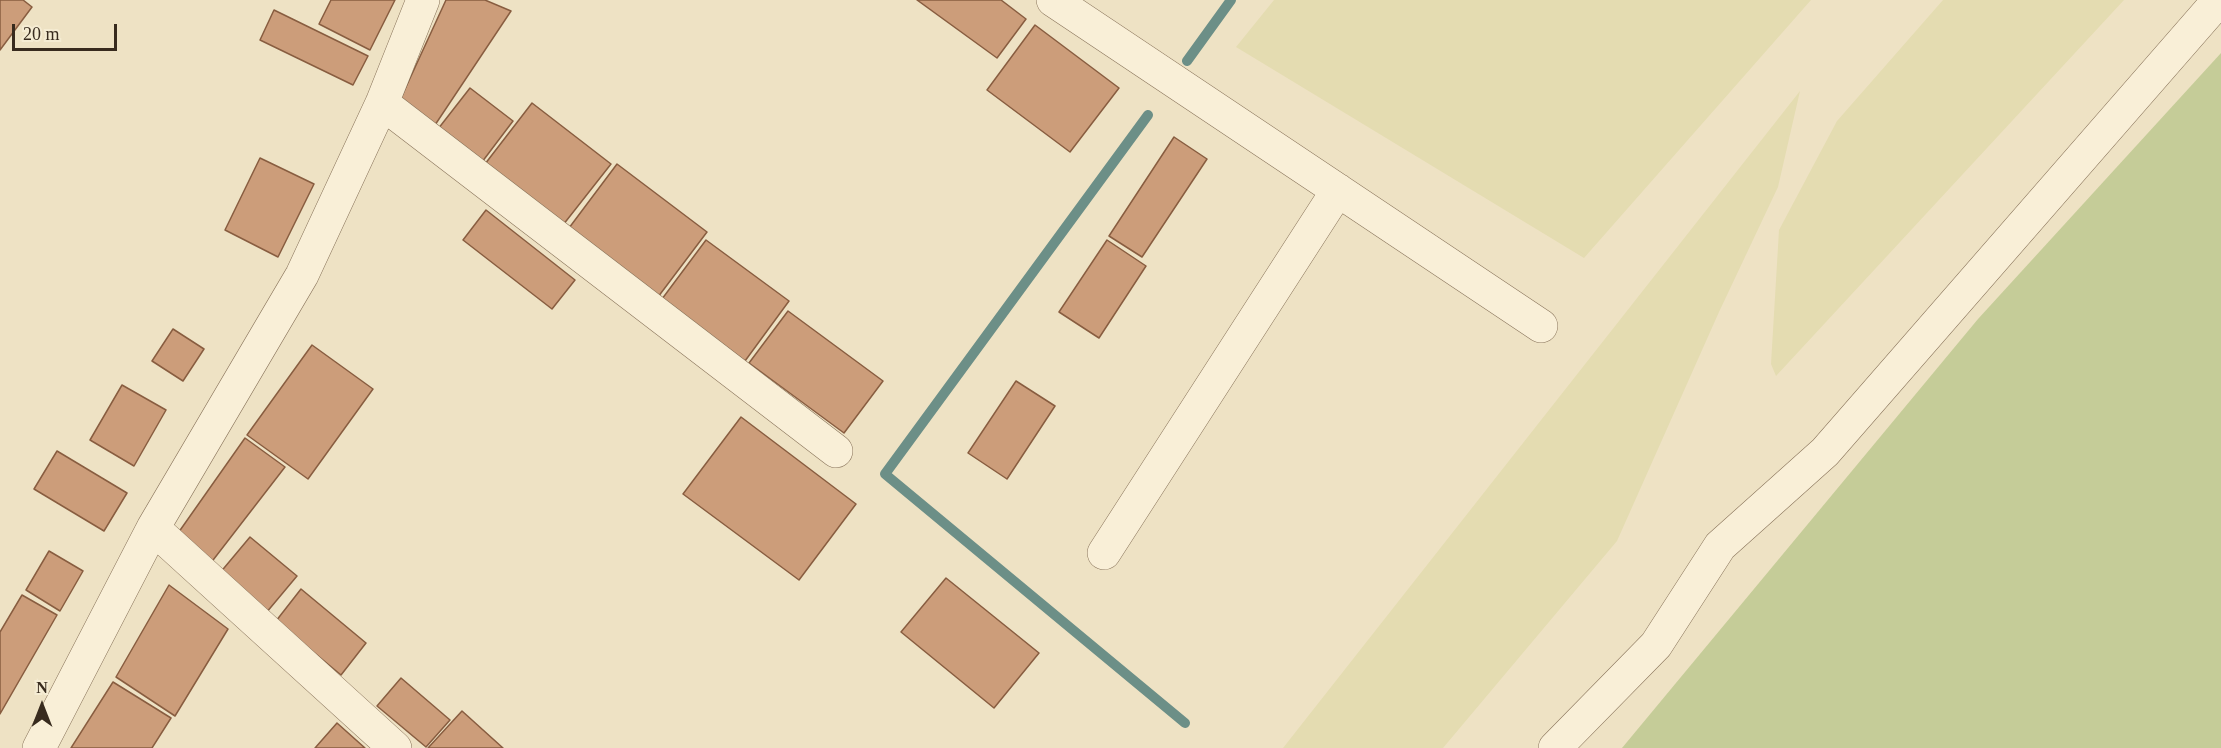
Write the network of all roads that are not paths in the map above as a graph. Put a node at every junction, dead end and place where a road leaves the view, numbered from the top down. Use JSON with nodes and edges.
{"nodes":[{"id":1,"x":423,"y":0,"type":"edge"},
{"id":2,"x":1053,"y":0,"type":"edge"},
{"id":3,"x":2219,"y":0,"type":"edge"},
{"id":4,"x":382,"y":103,"type":"junction"},
{"id":5,"x":1338,"y":190,"type":"junction"},
{"id":6,"x":1541,"y":326,"type":"dead end"},
{"id":7,"x":836,"y":451,"type":"dead end"},
{"id":8,"x":153,"y":528,"type":"junction"},
{"id":9,"x":1104,"y":553,"type":"dead end"},
{"id":10,"x":39,"y":748,"type":"edge"},
{"id":11,"x":395,"y":748,"type":"edge"},
{"id":12,"x":1555,"y":748,"type":"edge"}],
"edges":[{"from":1,"to":4,"type":"street"},
{"from":2,"to":5,"type":"street"},
{"from":3,"to":12,"type":"street"},
{"from":4,"to":7,"type":"street"},
{"from":4,"to":8,"type":"street"},
{"from":5,"to":6,"type":"street"},
{"from":5,"to":9,"type":"street"},
{"from":8,"to":10,"type":"street"},
{"from":8,"to":11,"type":"street"}]}
